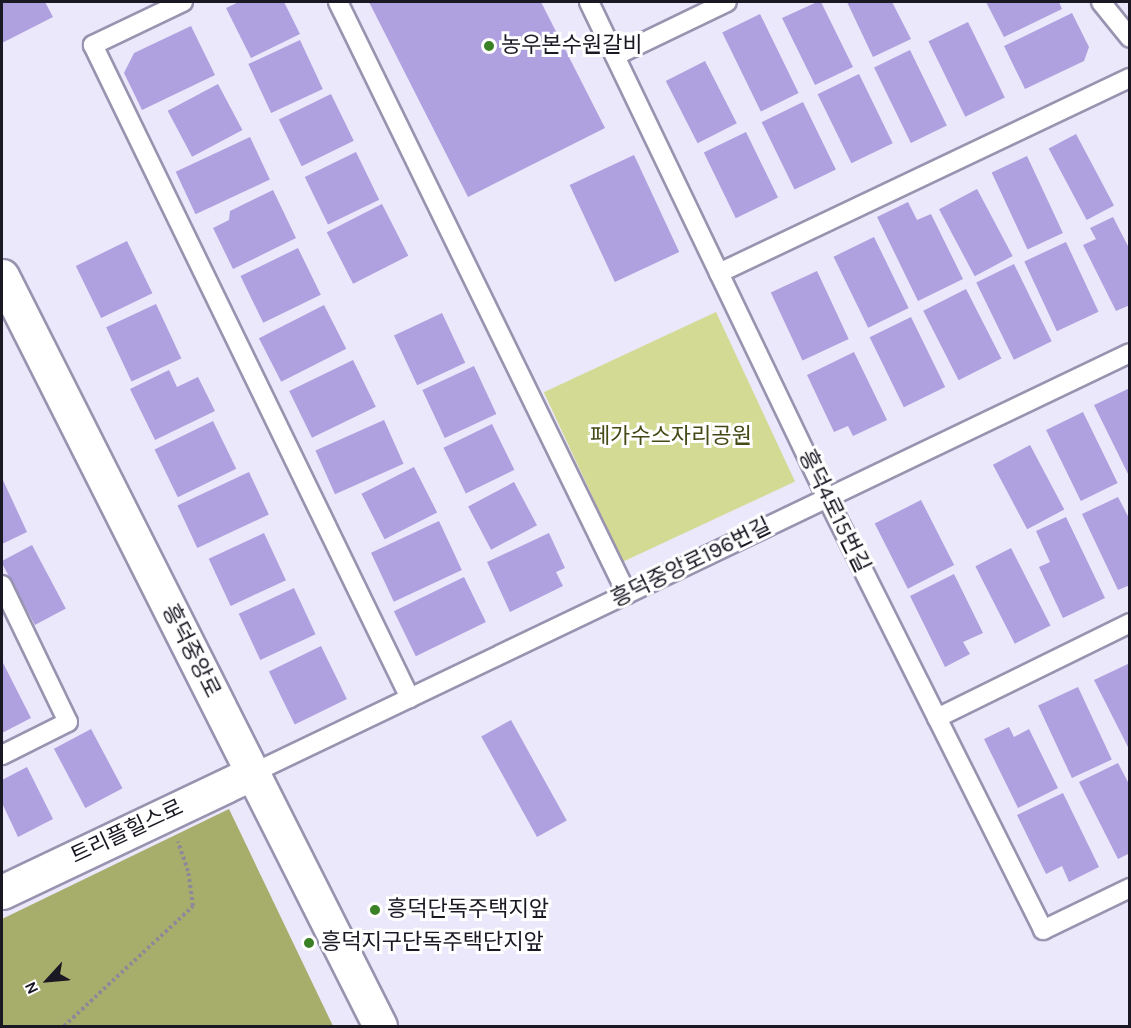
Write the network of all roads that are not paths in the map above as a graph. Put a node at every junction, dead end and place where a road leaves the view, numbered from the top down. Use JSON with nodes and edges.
{"nodes":[{"id":1,"x":183,"y":2,"type":"edge"},
{"id":2,"x":338,"y":2,"type":"edge"},
{"id":3,"x":589,"y":2,"type":"edge"},
{"id":4,"x":727,"y":2,"type":"edge"},
{"id":5,"x":1101,"y":2,"type":"edge"},
{"id":6,"x":1130,"y":38,"type":"edge"},
{"id":7,"x":615,"y":57,"type":"junction"},
{"id":8,"x":1130,"y":78,"type":"edge"},
{"id":9,"x":719,"y":273,"type":"junction"},
{"id":10,"x":2,"y":276,"type":"edge"},
{"id":11,"x":1130,"y":353,"type":"edge"},
{"id":12,"x":827,"y":498,"type":"junction"},
{"id":13,"x":2,"y":585,"type":"edge"},
{"id":14,"x":627,"y":594,"type":"junction"},
{"id":15,"x":1130,"y":623,"type":"edge"},
{"id":16,"x":410,"y":698,"type":"junction"},
{"id":17,"x":937,"y":718,"type":"junction"},
{"id":18,"x":2,"y":755,"type":"edge"},
{"id":19,"x":253,"y":773,"type":"junction"},
{"id":20,"x":1130,"y":888,"type":"edge"},
{"id":21,"x":2,"y":892,"type":"edge"},
{"id":22,"x":380,"y":1026,"type":"edge"}],
"edges":[{"from":1,"to":16,"type":"lane"},
{"from":2,"to":14,"type":"lane"},
{"from":3,"to":7,"type":"lane","name":"흥덕4로15번길"},
{"from":4,"to":7,"type":"lane"},
{"from":5,"to":6,"type":"lane"},
{"from":7,"to":9,"type":"lane","name":"흥덕4로15번길"},
{"from":8,"to":9,"type":"lane"},
{"from":9,"to":12,"type":"lane","name":"흥덕4로15번길"},
{"from":10,"to":19,"type":"street","name":"흥덕중앙로"},
{"from":11,"to":12,"type":"lane","name":"흥덕중앙로196번길"},
{"from":12,"to":14,"type":"lane","name":"흥덕중앙로196번길"},
{"from":12,"to":17,"type":"lane","name":"흥덕4로15번길"},
{"from":13,"to":18,"type":"lane"},
{"from":14,"to":16,"type":"lane","name":"흥덕중앙로196번길"},
{"from":15,"to":17,"type":"lane"},
{"from":16,"to":19,"type":"lane","name":"흥덕중앙로196번길"},
{"from":17,"to":20,"type":"lane","name":"흥덕4로15번길"},
{"from":19,"to":21,"type":"street","name":"트리플힐스로"},
{"from":19,"to":22,"type":"street","name":"흥덕중앙로"}]}
